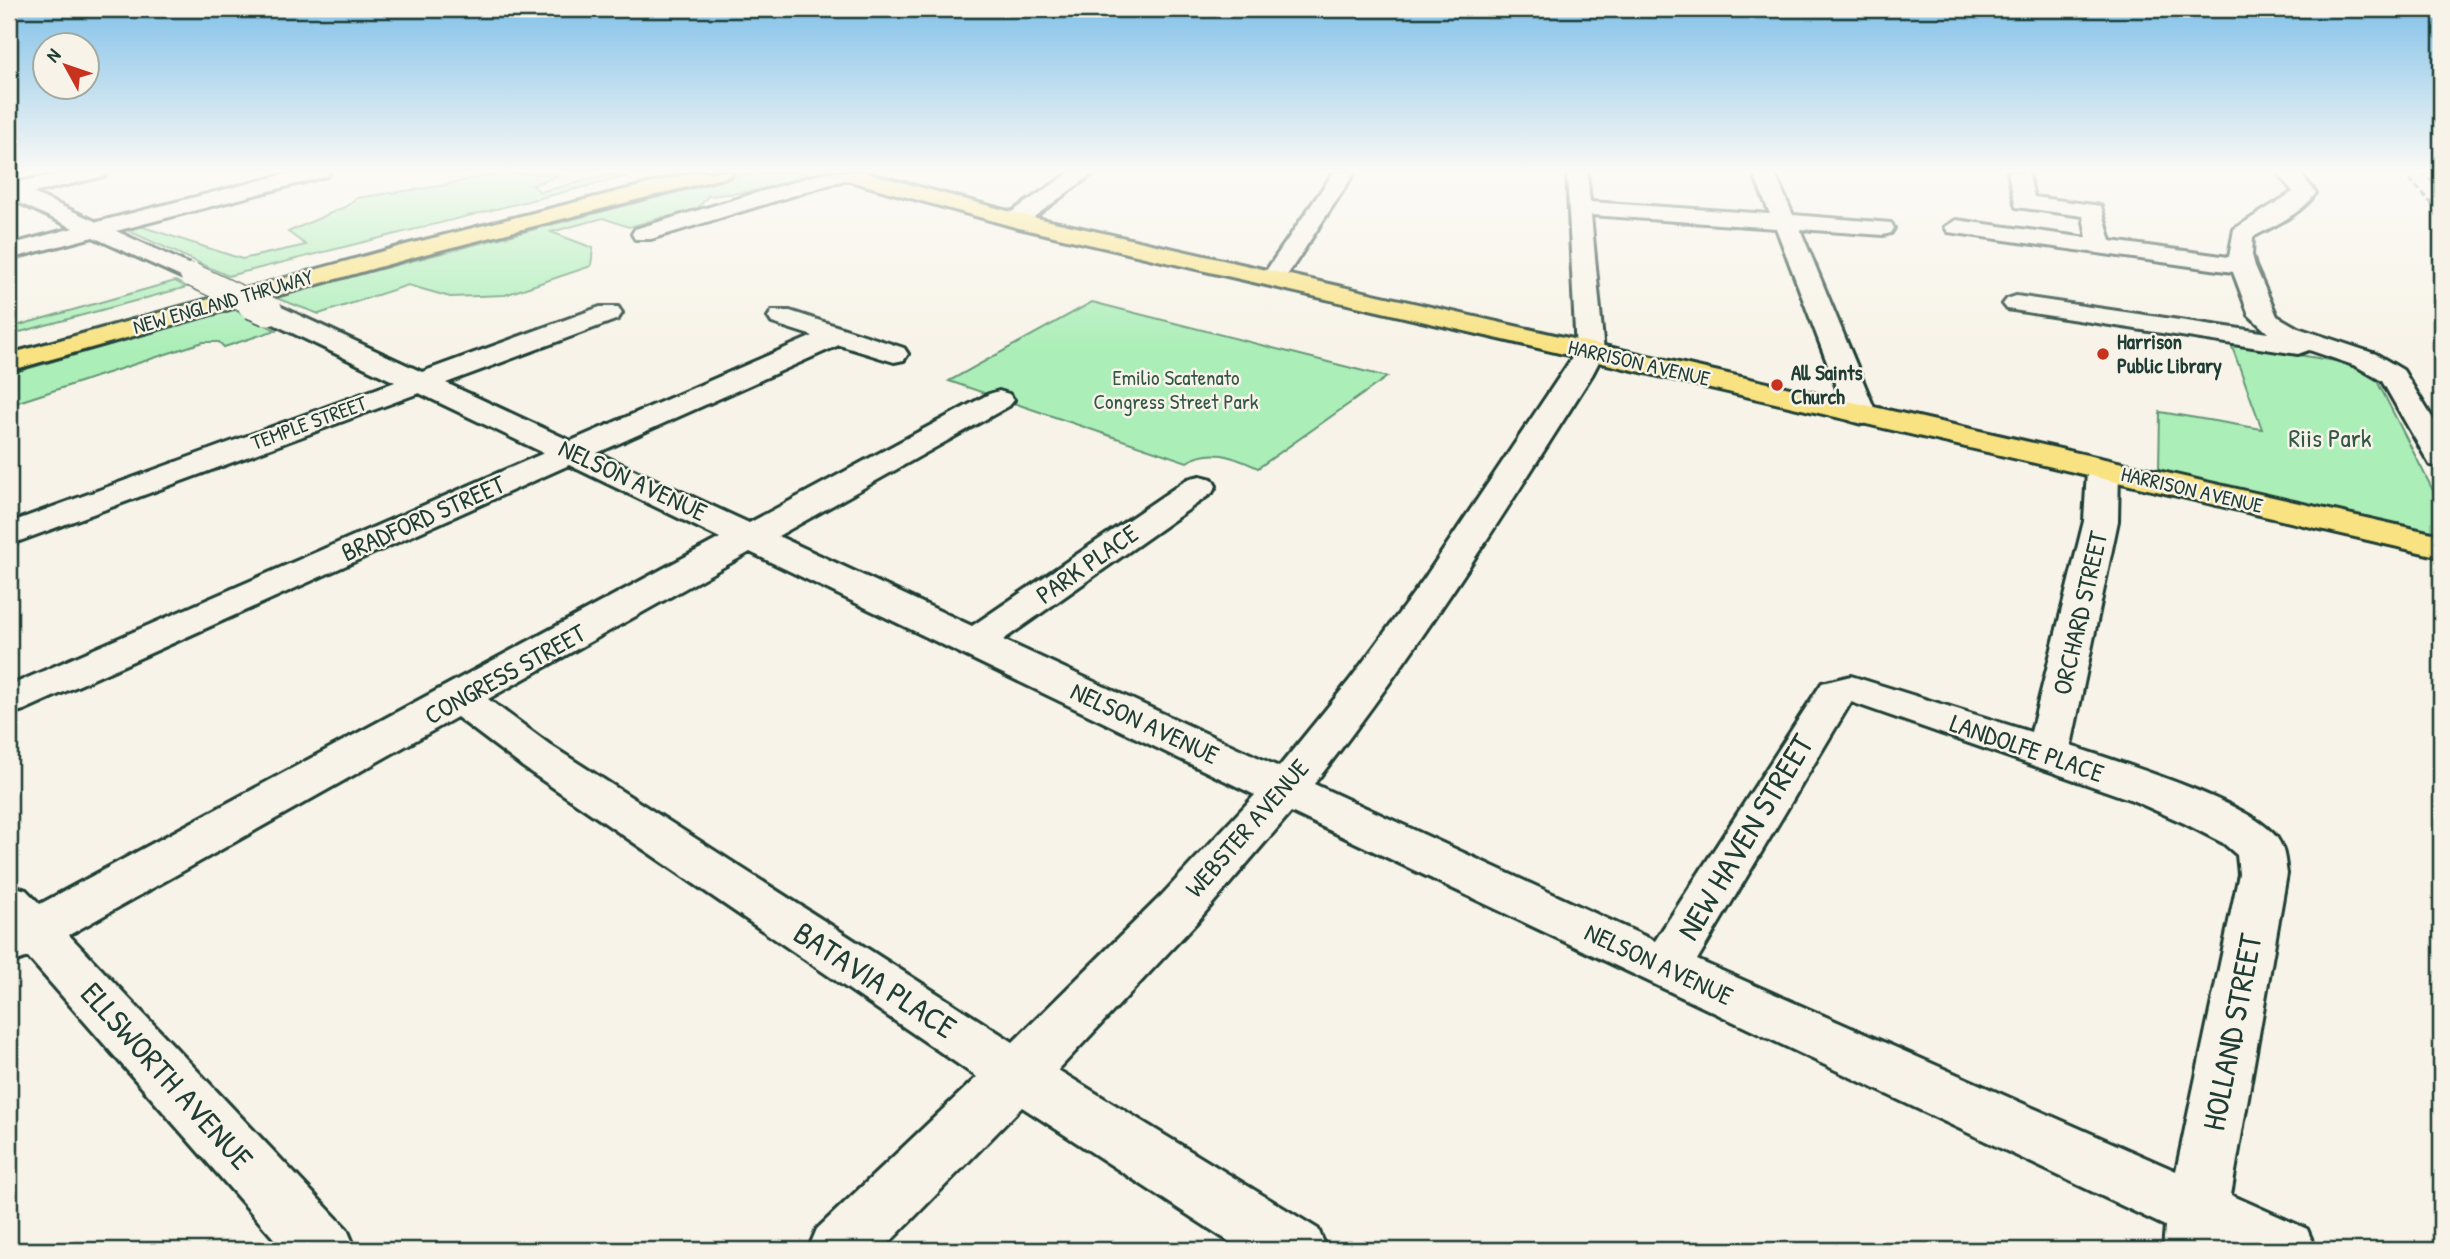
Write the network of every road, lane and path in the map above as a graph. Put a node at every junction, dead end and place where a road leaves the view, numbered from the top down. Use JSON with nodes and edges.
{"nodes":[{"id":1,"x":93,"y":231,"type":"edge"},
{"id":2,"x":98,"y":231,"type":"edge"},
{"id":3,"x":441,"y":231,"type":"edge"},
{"id":4,"x":490,"y":231,"type":"edge"},
{"id":5,"x":654,"y":231,"type":"edge"},
{"id":6,"x":1062,"y":231,"type":"edge"},
{"id":7,"x":1305,"y":231,"type":"edge"},
{"id":8,"x":1582,"y":231,"type":"edge"},
{"id":9,"x":1788,"y":231,"type":"edge"},
{"id":10,"x":1984,"y":231,"type":"edge"},
{"id":11,"x":2097,"y":231,"type":"edge"},
{"id":12,"x":2248,"y":231,"type":"edge"},
{"id":13,"x":643,"y":234,"type":"dead end"},
{"id":14,"x":2100,"y":246,"type":"junction"},
{"id":15,"x":9,"y":252,"type":"edge"},
{"id":16,"x":2243,"y":266,"type":"junction"},
{"id":17,"x":1273,"y":278,"type":"junction"},
{"id":18,"x":2017,"y":304,"type":"dead end"},
{"id":19,"x":609,"y":313,"type":"dead end"},
{"id":20,"x":781,"y":317,"type":"dead end"},
{"id":21,"x":838,"y":335,"type":"junction"},
{"id":22,"x":9,"y":346,"type":"edge"},
{"id":23,"x":1590,"y":352,"type":"junction"},
{"id":24,"x":894,"y":354,"type":"dead end"},
{"id":25,"x":2348,"y":354,"type":"junction"},
{"id":26,"x":9,"y":363,"type":"edge"},
{"id":27,"x":422,"y":381,"type":"junction"},
{"id":28,"x":999,"y":400,"type":"dead end"},
{"id":29,"x":1862,"y":415,"type":"junction"},
{"id":30,"x":573,"y":452,"type":"junction"},
{"id":31,"x":2441,"y":458,"type":"edge"},
{"id":32,"x":2103,"y":471,"type":"junction"},
{"id":33,"x":1200,"y":485,"type":"dead end"},
{"id":34,"x":9,"y":535,"type":"edge"},
{"id":35,"x":753,"y":537,"type":"junction"},
{"id":36,"x":2441,"y":546,"type":"edge"},
{"id":37,"x":974,"y":642,"type":"junction"},
{"id":38,"x":460,"y":699,"type":"junction"},
{"id":39,"x":9,"y":701,"type":"edge"},
{"id":40,"x":1825,"y":706,"type":"joint"},
{"id":41,"x":2048,"y":755,"type":"junction"},
{"id":42,"x":1285,"y":789,"type":"junction"},
{"id":43,"x":2231,"y":827,"type":"joint"},
{"id":44,"x":17,"y":926,"type":"edge"},
{"id":45,"x":1665,"y":968,"type":"junction"},
{"id":46,"x":1016,"y":1073,"type":"junction"},
{"id":47,"x":2196,"y":1230,"type":"edge"},
{"id":48,"x":325,"y":1250,"type":"edge"},
{"id":49,"x":839,"y":1250,"type":"edge"},
{"id":50,"x":1296,"y":1250,"type":"edge"},
{"id":51,"x":2285,"y":1250,"type":"edge"}],
"edges":[{"from":1,"to":15,"type":"street"},
{"from":2,"to":27,"type":"street","name":"NELSON AVENUE","bridge":true},
{"from":3,"to":22,"type":"main road","name":"NEW ENGLAND THRUWAY"},
{"from":4,"to":26,"type":"main road","name":"NEW ENGLAND THRUWAY"},
{"from":5,"to":13,"type":"street"},
{"from":6,"to":17,"type":"main road","name":"HARRISON AVENUE"},
{"from":7,"to":17,"type":"street"},
{"from":8,"to":23,"type":"street"},
{"from":9,"to":29,"type":"street"},
{"from":10,"to":14,"type":"street"},
{"from":11,"to":14,"type":"street"},
{"from":12,"to":16,"type":"street"},
{"from":14,"to":16,"type":"street"},
{"from":16,"to":25,"type":"street"},
{"from":17,"to":23,"type":"main road","name":"HARRISON AVENUE"},
{"from":18,"to":25,"type":"street"},
{"from":19,"to":27,"type":"street","name":"TEMPLE STREET"},
{"from":20,"to":21,"type":"street"},
{"from":21,"to":24,"type":"street"},
{"from":21,"to":30,"type":"street","name":"BRADFORD STREET"},
{"from":23,"to":29,"type":"main road","name":"HARRISON AVENUE"},
{"from":23,"to":42,"type":"street","name":"WEBSTER AVENUE"},
{"from":25,"to":31,"type":"street"},
{"from":27,"to":30,"type":"street","name":"NELSON AVENUE"},
{"from":27,"to":34,"type":"street","name":"TEMPLE STREET"},
{"from":28,"to":35,"type":"street","name":"CONGRESS STREET"},
{"from":29,"to":32,"type":"main road","name":"HARRISON AVENUE"},
{"from":30,"to":35,"type":"street","name":"NELSON AVENUE"},
{"from":30,"to":39,"type":"street","name":"BRADFORD STREET"},
{"from":32,"to":36,"type":"main road","name":"HARRISON AVENUE"},
{"from":32,"to":41,"type":"street","name":"ORCHARD STREET"},
{"from":33,"to":37,"type":"street","name":"PARK PLACE"},
{"from":35,"to":37,"type":"street","name":"NELSON AVENUE"},
{"from":35,"to":38,"type":"street","name":"CONGRESS STREET"},
{"from":37,"to":42,"type":"street","name":"NELSON AVENUE"},
{"from":38,"to":44,"type":"street","name":"CONGRESS STREET"},
{"from":38,"to":46,"type":"street","name":"BATAVIA PLACE"},
{"from":40,"to":41,"type":"street","name":"LANDOLFE PLACE"},
{"from":40,"to":45,"type":"street","name":"NEW HAVEN STREET"},
{"from":41,"to":43,"type":"street","name":"LANDOLFE PLACE"},
{"from":42,"to":45,"type":"street","name":"NELSON AVENUE"},
{"from":42,"to":46,"type":"street","name":"WEBSTER AVENUE"},
{"from":43,"to":47,"type":"street","name":"HOLLAND STREET"},
{"from":44,"to":48,"type":"street","name":"ELLSWORTH AVENUE"},
{"from":45,"to":47,"type":"street","name":"NELSON AVENUE"},
{"from":46,"to":49,"type":"street","name":"WEBSTER AVENUE"},
{"from":46,"to":50,"type":"street","name":"BATAVIA PLACE"},
{"from":47,"to":51,"type":"street","name":"NELSON AVENUE"}]}
